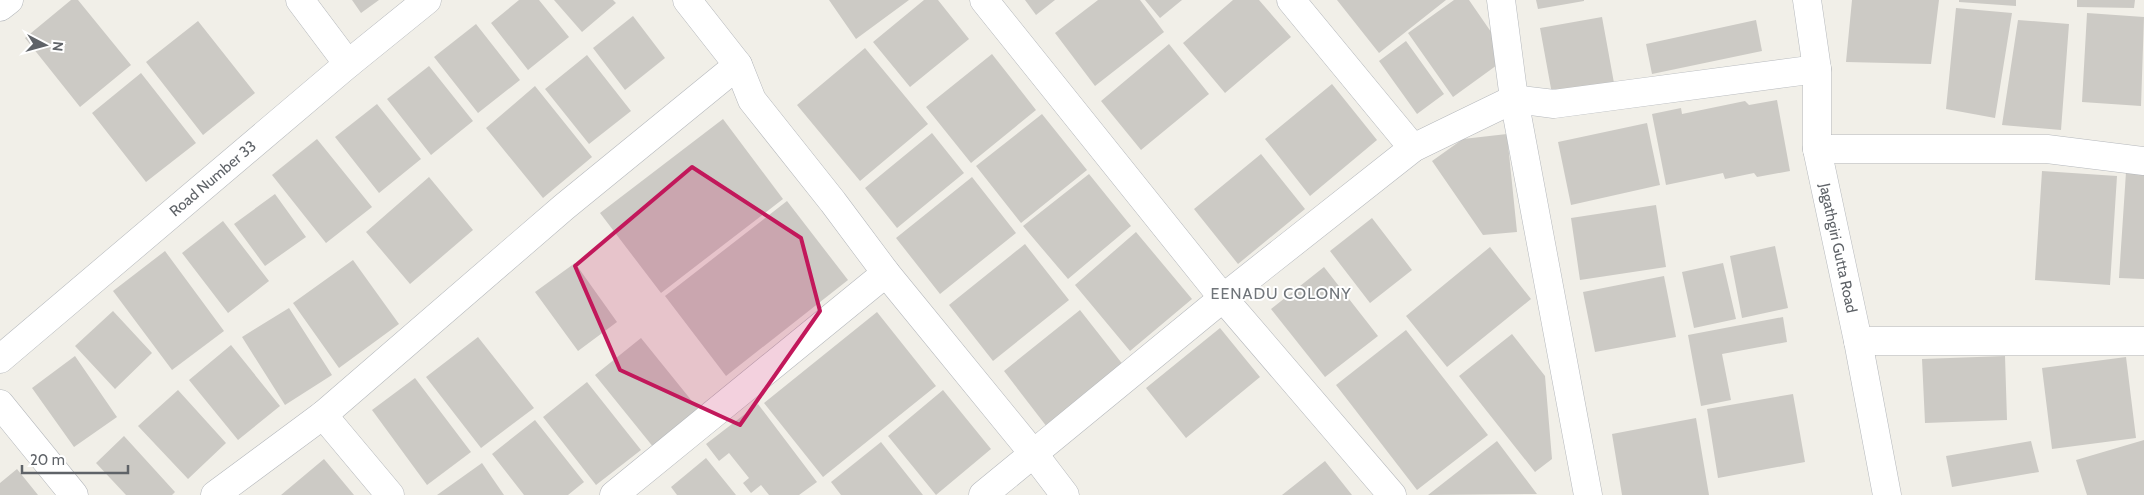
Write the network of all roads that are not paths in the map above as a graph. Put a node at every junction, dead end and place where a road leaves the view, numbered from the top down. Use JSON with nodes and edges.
{"nodes":[{"id":1,"x":8,"y":0,"type":"edge"},
{"id":2,"x":300,"y":0,"type":"edge"},
{"id":3,"x":427,"y":0,"type":"edge"},
{"id":4,"x":687,"y":0,"type":"edge"},
{"id":5,"x":984,"y":0,"type":"edge"},
{"id":6,"x":1290,"y":0,"type":"edge"},
{"id":7,"x":1500,"y":0,"type":"edge"},
{"id":8,"x":1807,"y":0,"type":"edge"},
{"id":9,"x":0,"y":7,"type":"edge"},
{"id":10,"x":348,"y":64,"type":"junction"},
{"id":11,"x":738,"y":65,"type":"junction"},
{"id":12,"x":1817,"y":69,"type":"junction"},
{"id":13,"x":1514,"y":99,"type":"junction"},
{"id":14,"x":1413,"y":148,"type":"junction"},
{"id":15,"x":1817,"y":149,"type":"junction"},
{"id":16,"x":2144,"y":162,"type":"edge"},
{"id":17,"x":886,"y":274,"type":"junction"},
{"id":18,"x":1223,"y":298,"type":"junction"},
{"id":19,"x":2144,"y":340,"type":"edge"},
{"id":20,"x":1858,"y":341,"type":"junction"},
{"id":21,"x":0,"y":358,"type":"edge"},
{"id":22,"x":0,"y":404,"type":"edge"},
{"id":23,"x":323,"y":415,"type":"junction"},
{"id":24,"x":1033,"y":452,"type":"junction"},
{"id":25,"x":74,"y":495,"type":"edge"},
{"id":26,"x":215,"y":495,"type":"edge"},
{"id":27,"x":390,"y":495,"type":"edge"},
{"id":28,"x":614,"y":495,"type":"edge"},
{"id":29,"x":983,"y":495,"type":"edge"},
{"id":30,"x":1065,"y":495,"type":"edge"},
{"id":31,"x":1392,"y":495,"type":"edge"},
{"id":32,"x":1588,"y":495,"type":"edge"},
{"id":33,"x":1887,"y":495,"type":"edge"}],
"edges":[{"from":1,"to":9,"type":"street"},
{"from":2,"to":10,"type":"street"},
{"from":3,"to":10,"type":"street","name":"Road Number 33"},
{"from":4,"to":11,"type":"street"},
{"from":5,"to":18,"type":"street"},
{"from":6,"to":14,"type":"street"},
{"from":7,"to":13,"type":"street"},
{"from":8,"to":12,"type":"street","name":"Jagathgiri Gutta Road"},
{"from":10,"to":21,"type":"street","name":"Road Number 33"},
{"from":11,"to":17,"type":"street"},
{"from":11,"to":23,"type":"street"},
{"from":12,"to":13,"type":"street"},
{"from":12,"to":15,"type":"street","name":"Jagathgiri Gutta Road"},
{"from":13,"to":14,"type":"street"},
{"from":13,"to":32,"type":"street"},
{"from":14,"to":18,"type":"street"},
{"from":15,"to":16,"type":"street"},
{"from":15,"to":20,"type":"street","name":"Jagathgiri Gutta Road"},
{"from":17,"to":24,"type":"street"},
{"from":17,"to":28,"type":"street"},
{"from":18,"to":24,"type":"street"},
{"from":18,"to":31,"type":"street"},
{"from":19,"to":20,"type":"street"},
{"from":20,"to":33,"type":"street","name":"Jagathgiri Gutta Road"},
{"from":22,"to":25,"type":"street"},
{"from":23,"to":26,"type":"street"},
{"from":23,"to":27,"type":"street"},
{"from":24,"to":29,"type":"street"},
{"from":24,"to":30,"type":"street"}]}
